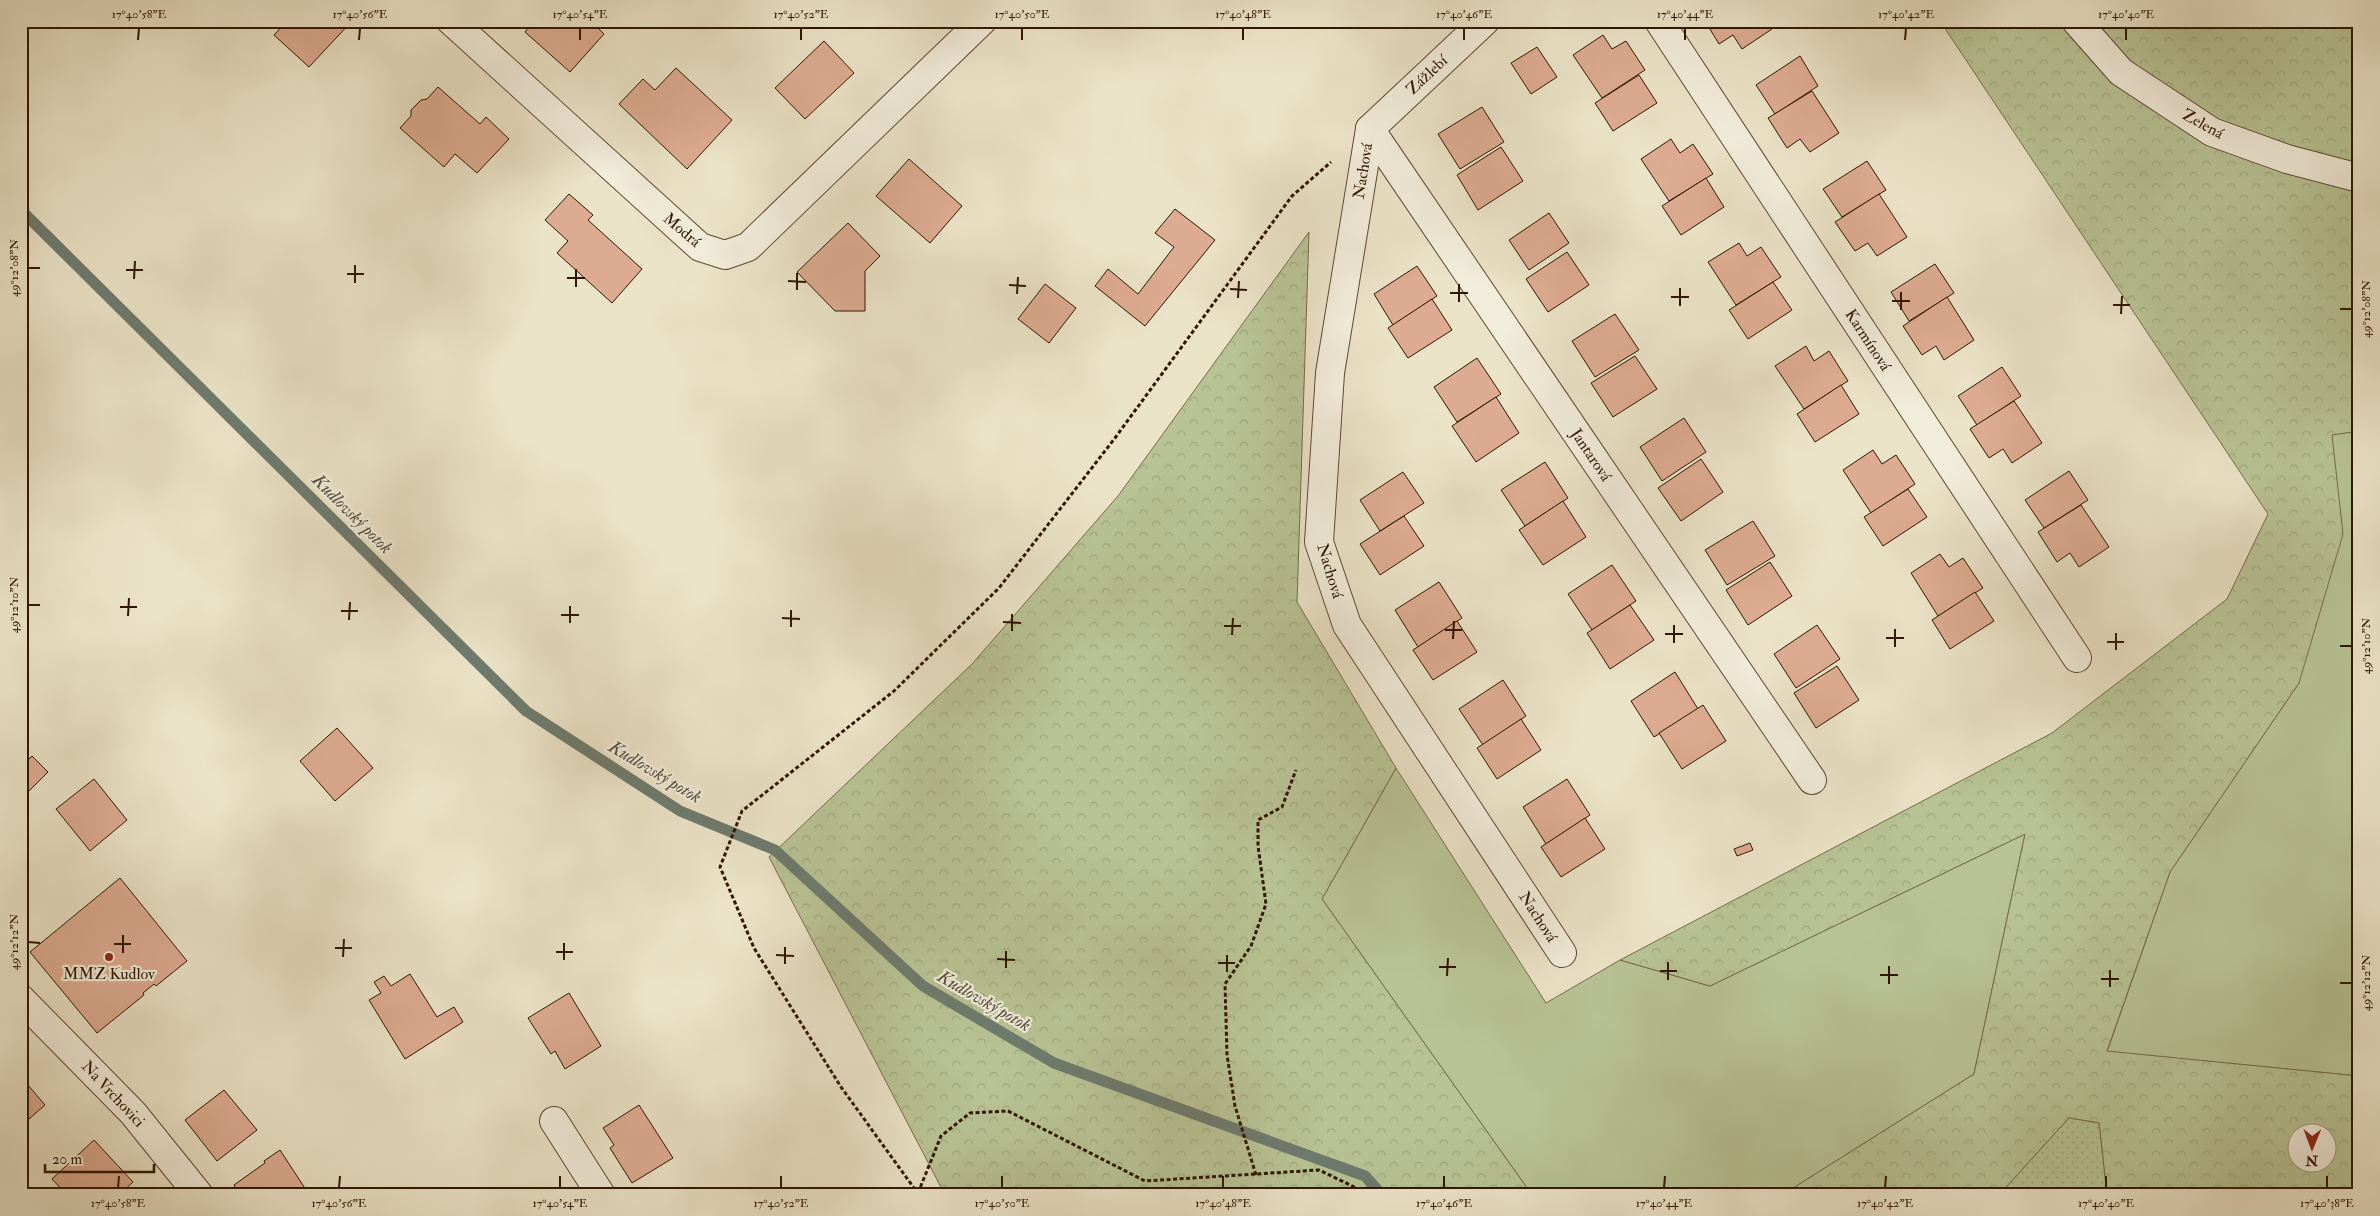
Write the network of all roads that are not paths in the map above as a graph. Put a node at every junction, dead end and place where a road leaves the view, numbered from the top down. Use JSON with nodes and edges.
{"nodes":[{"id":1,"x":451,"y":21,"type":"edge"},
{"id":2,"x":982,"y":21,"type":"edge"},
{"id":3,"x":1485,"y":21,"type":"edge"},
{"id":4,"x":1659,"y":21,"type":"edge"},
{"id":5,"x":2076,"y":21,"type":"edge"},
{"id":6,"x":1370,"y":129,"type":"junction"},
{"id":7,"x":2359,"y":178,"type":"edge"},
{"id":8,"x":2077,"y":658,"type":"dead end"},
{"id":9,"x":1812,"y":780,"type":"dead end"},
{"id":10,"x":1562,"y":952,"type":"dead end"},
{"id":11,"x":21,"y":999,"type":"edge"},
{"id":12,"x":554,"y":1121,"type":"dead end"},
{"id":13,"x":200,"y":1195,"type":"edge"},
{"id":14,"x":601,"y":1195,"type":"edge"}],
"edges":[{"from":1,"to":2,"type":"street","name":"Modrá"},
{"from":3,"to":6,"type":"street","name":"Zážlebí"},
{"from":4,"to":8,"type":"street","name":"Karmínová"},
{"from":5,"to":7,"type":"street","name":"Zelená"},
{"from":6,"to":9,"type":"street","name":"Jantarová"},
{"from":6,"to":10,"type":"street","name":"Nachová"},
{"from":11,"to":13,"type":"street","name":"Na Vrchovici"},
{"from":12,"to":14,"type":"street"}]}
